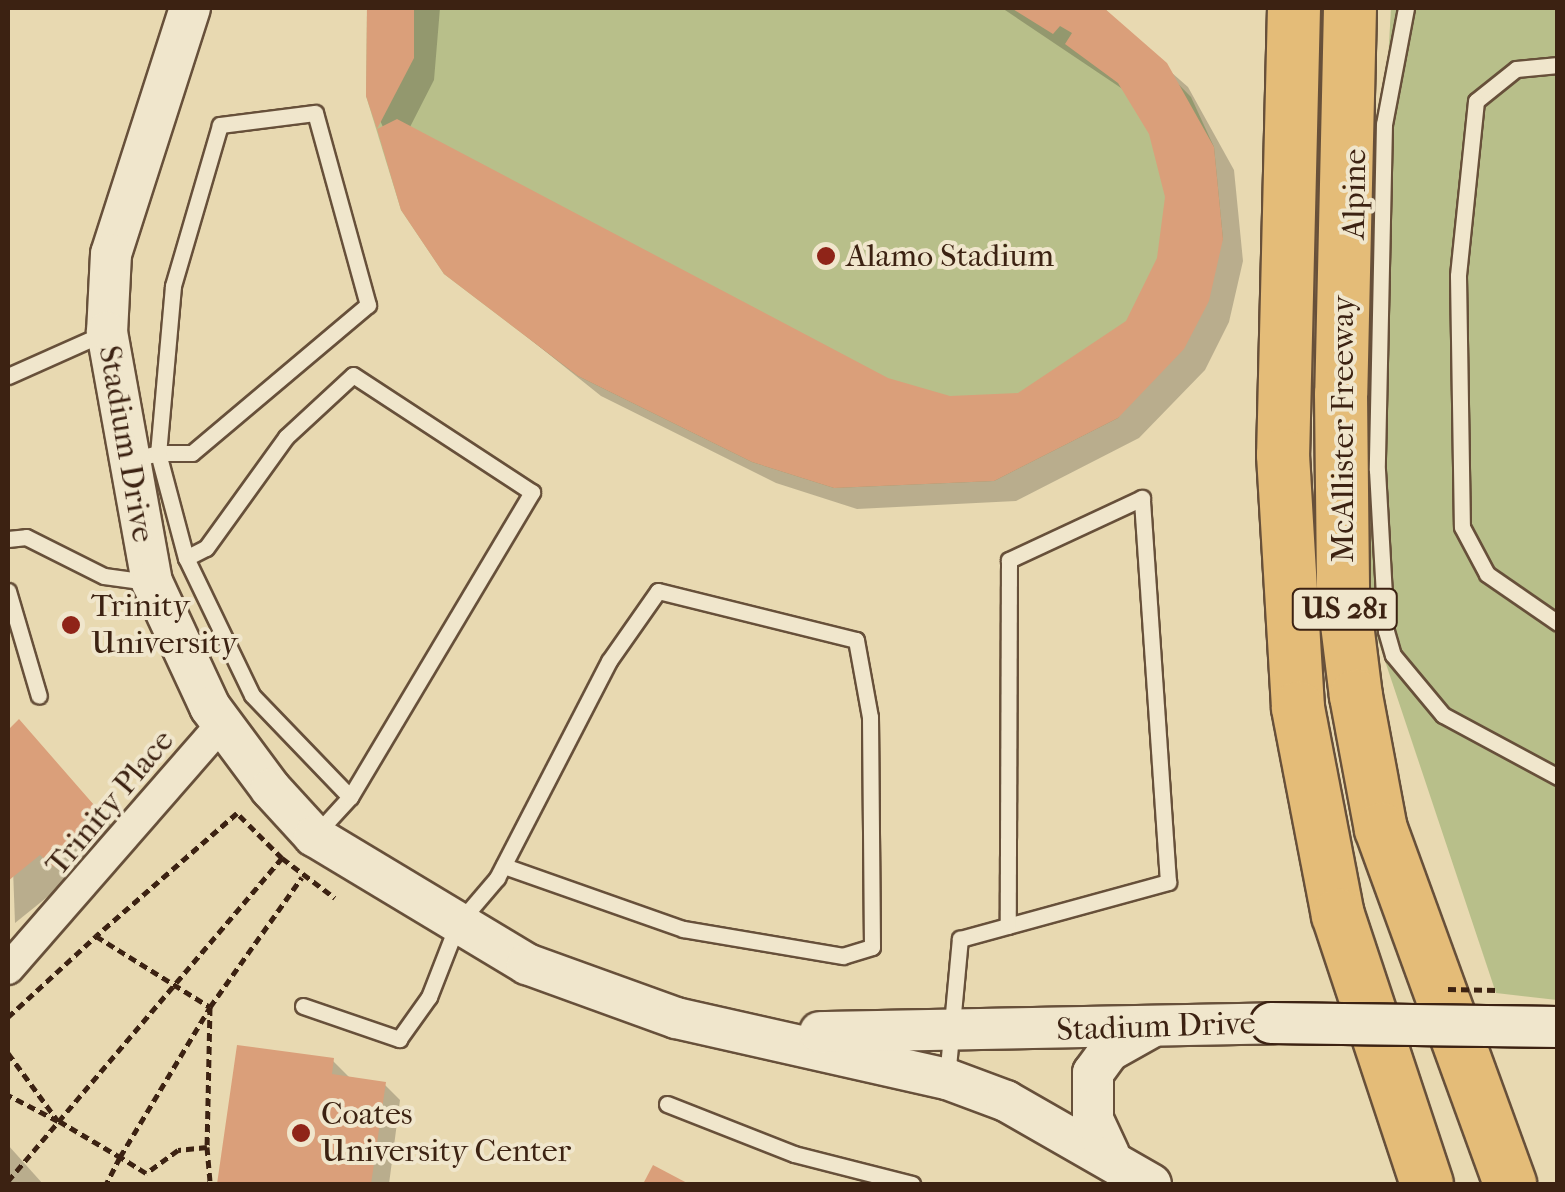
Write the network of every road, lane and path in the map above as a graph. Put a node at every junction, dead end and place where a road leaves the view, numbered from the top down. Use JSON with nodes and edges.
{"nodes":[{"id":1,"x":190,"y":8,"type":"edge"},
{"id":2,"x":1294,"y":8,"type":"edge"},
{"id":3,"x":1350,"y":8,"type":"edge"},
{"id":4,"x":1406,"y":8,"type":"edge"},
{"id":5,"x":1558,"y":65,"type":"edge"},
{"id":6,"x":107,"y":332,"type":"junction"},
{"id":7,"x":8,"y":376,"type":"edge"},
{"id":8,"x":142,"y":458,"type":"junction"},
{"id":9,"x":8,"y":539,"type":"edge"},
{"id":10,"x":186,"y":558,"type":"junction"},
{"id":11,"x":152,"y":582,"type":"junction"},
{"id":12,"x":8,"y":592,"type":"edge"},
{"id":13,"x":1558,"y":622,"type":"edge"},
{"id":14,"x":40,"y":696,"type":"dead end"},
{"id":15,"x":222,"y":724,"type":"junction"},
{"id":16,"x":1558,"y":777,"type":"edge"},
{"id":17,"x":350,"y":797,"type":"junction"},
{"id":18,"x":298,"y":847,"type":"junction"},
{"id":19,"x":504,"y":866,"type":"junction"},
{"id":20,"x":302,"y":877,"type":"junction"},
{"id":21,"x":335,"y":898,"type":"dead end"},
{"id":22,"x":457,"y":925,"type":"junction"},
{"id":23,"x":1008,"y":926,"type":"junction"},
{"id":24,"x":96,"y":936,"type":"junction"},
{"id":25,"x":8,"y":968,"type":"edge"},
{"id":26,"x":174,"y":985,"type":"junction"},
{"id":27,"x":303,"y":1006,"type":"dead end"},
{"id":28,"x":210,"y":1007,"type":"junction"},
{"id":29,"x":8,"y":1017,"type":"edge"},
{"id":30,"x":1558,"y":1027,"type":"edge"},
{"id":31,"x":1150,"y":1028,"type":"junction"},
{"id":32,"x":754,"y":1032,"type":"junction"},
{"id":33,"x":953,"y":1032,"type":"junction"},
{"id":34,"x":8,"y":1054,"type":"edge"},
{"id":35,"x":947,"y":1079,"type":"junction"},
{"id":36,"x":8,"y":1095,"type":"edge"},
{"id":37,"x":667,"y":1104,"type":"dead end"},
{"id":38,"x":58,"y":1121,"type":"junction"},
{"id":39,"x":207,"y":1146,"type":"junction"},
{"id":40,"x":1109,"y":1154,"type":"junction"},
{"id":41,"x":120,"y":1158,"type":"junction"},
{"id":42,"x":8,"y":1181,"type":"edge"},
{"id":43,"x":106,"y":1184,"type":"edge"},
{"id":44,"x":210,"y":1184,"type":"edge"},
{"id":45,"x":912,"y":1184,"type":"edge"},
{"id":46,"x":1152,"y":1184,"type":"edge"},
{"id":47,"x":1427,"y":1184,"type":"edge"},
{"id":48,"x":1510,"y":1184,"type":"edge"}],
"edges":[{"from":1,"to":6,"type":"main road","name":"Stadium Drive"},
{"from":2,"to":47,"type":"highway","name":"McAllister Freeway","number":"US 281"},
{"from":3,"to":48,"type":"highway","name":"McAllister Freeway","number":"US 281"},
{"from":4,"to":16,"type":"lane","name":"Alpine"},
{"from":5,"to":13,"type":"lane"},
{"from":6,"to":7,"type":"lane"},
{"from":6,"to":8,"type":"main road","name":"Stadium Drive"},
{"from":8,"to":8,"type":"lane"},
{"from":8,"to":10,"type":"lane"},
{"from":8,"to":11,"type":"main road","name":"Stadium Drive"},
{"from":9,"to":11,"type":"lane"},
{"from":10,"to":17,"type":"lane"},
{"from":10,"to":17,"type":"lane"},
{"from":11,"to":15,"type":"main road","name":"Stadium Drive"},
{"from":12,"to":14,"type":"lane"},
{"from":15,"to":18,"type":"main road","name":"Stadium Drive"},
{"from":15,"to":25,"type":"street","name":"Trinity Place"},
{"from":17,"to":18,"type":"lane"},
{"from":18,"to":20,"type":"path"},
{"from":18,"to":22,"type":"main road","name":"Stadium Drive"},
{"from":18,"to":24,"type":"path"},
{"from":18,"to":26,"type":"path"},
{"from":19,"to":19,"type":"lane"},
{"from":19,"to":22,"type":"lane"},
{"from":20,"to":21,"type":"path"},
{"from":20,"to":28,"type":"path"},
{"from":22,"to":27,"type":"lane"},
{"from":22,"to":32,"type":"main road","name":"Stadium Drive"},
{"from":23,"to":23,"type":"lane"},
{"from":23,"to":33,"type":"lane"},
{"from":24,"to":26,"type":"path"},
{"from":24,"to":29,"type":"path"},
{"from":26,"to":28,"type":"path"},
{"from":26,"to":38,"type":"path"},
{"from":28,"to":39,"type":"path"},
{"from":28,"to":41,"type":"path"},
{"from":30,"to":31,"type":"main road","name":"Stadium Drive","bridge":true},
{"from":31,"to":33,"type":"main road","name":"Stadium Drive"},
{"from":31,"to":40,"type":"main road"},
{"from":32,"to":33,"type":"main road","name":"Stadium Drive"},
{"from":32,"to":35,"type":"main road","name":"Stadium Drive"},
{"from":33,"to":35,"type":"lane"},
{"from":34,"to":38,"type":"path"},
{"from":35,"to":40,"type":"main road","name":"Stadium Drive"},
{"from":36,"to":38,"type":"path"},
{"from":37,"to":45,"type":"lane"},
{"from":38,"to":41,"type":"path"},
{"from":38,"to":42,"type":"path"},
{"from":39,"to":41,"type":"path"},
{"from":39,"to":44,"type":"path"},
{"from":40,"to":46,"type":"main road","name":"Stadium Drive"},
{"from":41,"to":43,"type":"path"}]}
